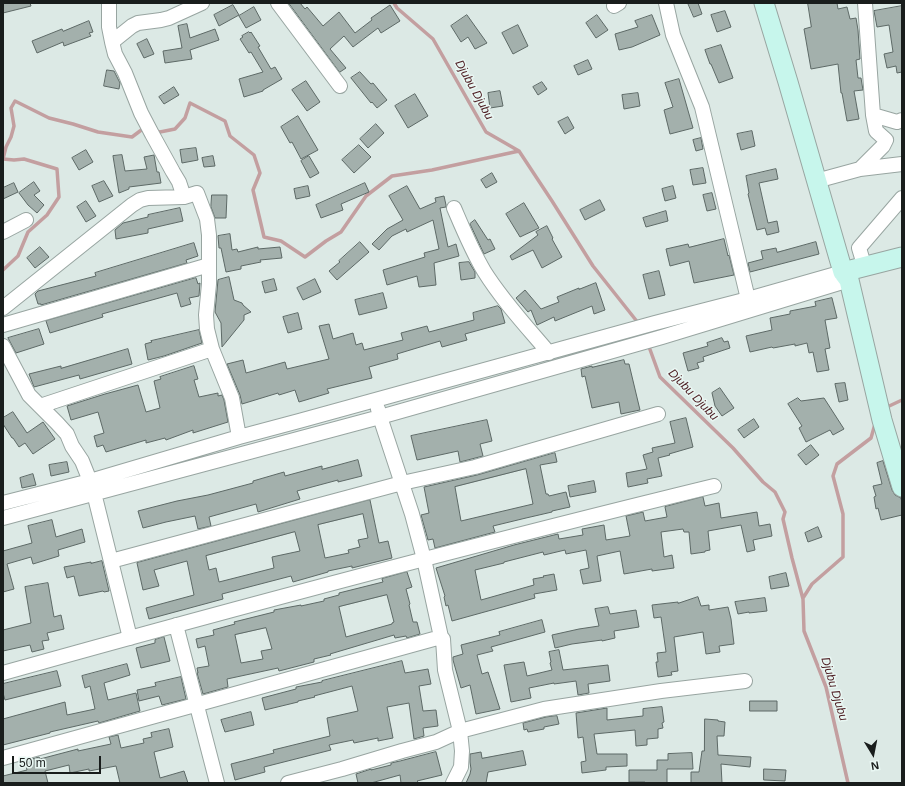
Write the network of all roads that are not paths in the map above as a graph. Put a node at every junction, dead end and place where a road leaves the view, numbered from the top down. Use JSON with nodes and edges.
{"nodes":[{"id":1,"x":109,"y":3,"type":"edge"},
{"id":2,"x":202,"y":3,"type":"edge"},
{"id":3,"x":278,"y":3,"type":"edge"},
{"id":4,"x":666,"y":3,"type":"edge"},
{"id":5,"x":764,"y":3,"type":"edge"},
{"id":6,"x":864,"y":3,"type":"edge"},
{"id":7,"x":112,"y":42,"type":"junction"},
{"id":8,"x":340,"y":86,"type":"dead end"},
{"id":9,"x":874,"y":115,"type":"junction"},
{"id":10,"x":902,"y":120,"type":"edge"},
{"id":11,"x":902,"y":164,"type":"edge"},
{"id":12,"x":860,"y":169,"type":"junction"},
{"id":13,"x":816,"y":181,"type":"junction"},
{"id":14,"x":184,"y":197,"type":"junction"},
{"id":15,"x":902,"y":198,"type":"edge"},
{"id":16,"x":454,"y":208,"type":"dead end"},
{"id":17,"x":26,"y":220,"type":"dead end"},
{"id":18,"x":3,"y":232,"type":"edge"},
{"id":19,"x":902,"y":257,"type":"edge"},
{"id":20,"x":209,"y":264,"type":"junction"},
{"id":21,"x":902,"y":266,"type":"edge"},
{"id":22,"x":851,"y":273,"type":"junction"},
{"id":23,"x":748,"y":299,"type":"junction"},
{"id":24,"x":3,"y":308,"type":"edge"},
{"id":25,"x":3,"y":324,"type":"edge"},
{"id":26,"x":3,"y":346,"type":"edge"},
{"id":27,"x":212,"y":348,"type":"junction"},
{"id":28,"x":549,"y":353,"type":"junction"},
{"id":29,"x":376,"y":400,"type":"junction"},
{"id":30,"x":40,"y":406,"type":"junction"},
{"id":31,"x":658,"y":414,"type":"dead end"},
{"id":32,"x":380,"y":417,"type":"junction"},
{"id":33,"x":239,"y":437,"type":"junction"},
{"id":34,"x":402,"y":483,"type":"junction"},
{"id":35,"x":714,"y":486,"type":"dead end"},
{"id":36,"x":902,"y":486,"type":"edge"},
{"id":37,"x":92,"y":487,"type":"junction"},
{"id":38,"x":3,"y":503,"type":"edge"},
{"id":39,"x":3,"y":518,"type":"edge"},
{"id":40,"x":424,"y":559,"type":"junction"},
{"id":41,"x":111,"y":561,"type":"junction"},
{"id":42,"x":176,"y":625,"type":"junction"},
{"id":43,"x":441,"y":637,"type":"junction"},
{"id":44,"x":130,"y":638,"type":"junction"},
{"id":45,"x":3,"y":673,"type":"edge"},
{"id":46,"x":745,"y":681,"type":"dead end"},
{"id":47,"x":197,"y":704,"type":"junction"},
{"id":48,"x":460,"y":731,"type":"junction"},
{"id":49,"x":3,"y":758,"type":"edge"},
{"id":50,"x":217,"y":783,"type":"edge"},
{"id":51,"x":288,"y":783,"type":"edge"},
{"id":52,"x":453,"y":783,"type":"edge"}],
"edges":[{"from":1,"to":7,"type":"street"},
{"from":2,"to":7,"type":"street"},
{"from":3,"to":8,"type":"street"},
{"from":4,"to":23,"type":"street"},
{"from":5,"to":13,"type":"street"},
{"from":6,"to":9,"type":"street"},
{"from":7,"to":14,"type":"street"},
{"from":9,"to":10,"type":"street"},
{"from":9,"to":12,"type":"street"},
{"from":11,"to":12,"type":"street"},
{"from":12,"to":13,"type":"street"},
{"from":13,"to":22,"type":"street"},
{"from":14,"to":20,"type":"street"},
{"from":14,"to":24,"type":"street"},
{"from":15,"to":22,"type":"street"},
{"from":16,"to":28,"type":"street"},
{"from":17,"to":18,"type":"street"},
{"from":19,"to":22,"type":"street"},
{"from":20,"to":25,"type":"street"},
{"from":20,"to":27,"type":"street"},
{"from":21,"to":22,"type":"street"},
{"from":22,"to":23,"type":"street"},
{"from":22,"to":32,"type":"street"},
{"from":22,"to":36,"type":"street"},
{"from":23,"to":28,"type":"street"},
{"from":26,"to":30,"type":"street"},
{"from":27,"to":30,"type":"street"},
{"from":27,"to":33,"type":"street"},
{"from":28,"to":29,"type":"street"},
{"from":29,"to":32,"type":"street"},
{"from":29,"to":33,"type":"street"},
{"from":30,"to":37,"type":"street"},
{"from":31,"to":34,"type":"street"},
{"from":32,"to":34,"type":"street"},
{"from":32,"to":37,"type":"street"},
{"from":33,"to":37,"type":"street"},
{"from":34,"to":40,"type":"street"},
{"from":34,"to":41,"type":"street"},
{"from":35,"to":40,"type":"street"},
{"from":37,"to":38,"type":"street"},
{"from":37,"to":39,"type":"street"},
{"from":37,"to":41,"type":"street"},
{"from":40,"to":42,"type":"street"},
{"from":40,"to":43,"type":"street"},
{"from":41,"to":44,"type":"street"},
{"from":42,"to":44,"type":"street"},
{"from":42,"to":47,"type":"street"},
{"from":43,"to":47,"type":"street"},
{"from":43,"to":48,"type":"street"},
{"from":44,"to":45,"type":"street"},
{"from":46,"to":48,"type":"street"},
{"from":47,"to":49,"type":"street"},
{"from":47,"to":50,"type":"street"},
{"from":48,"to":51,"type":"street"},
{"from":48,"to":52,"type":"street"}]}
